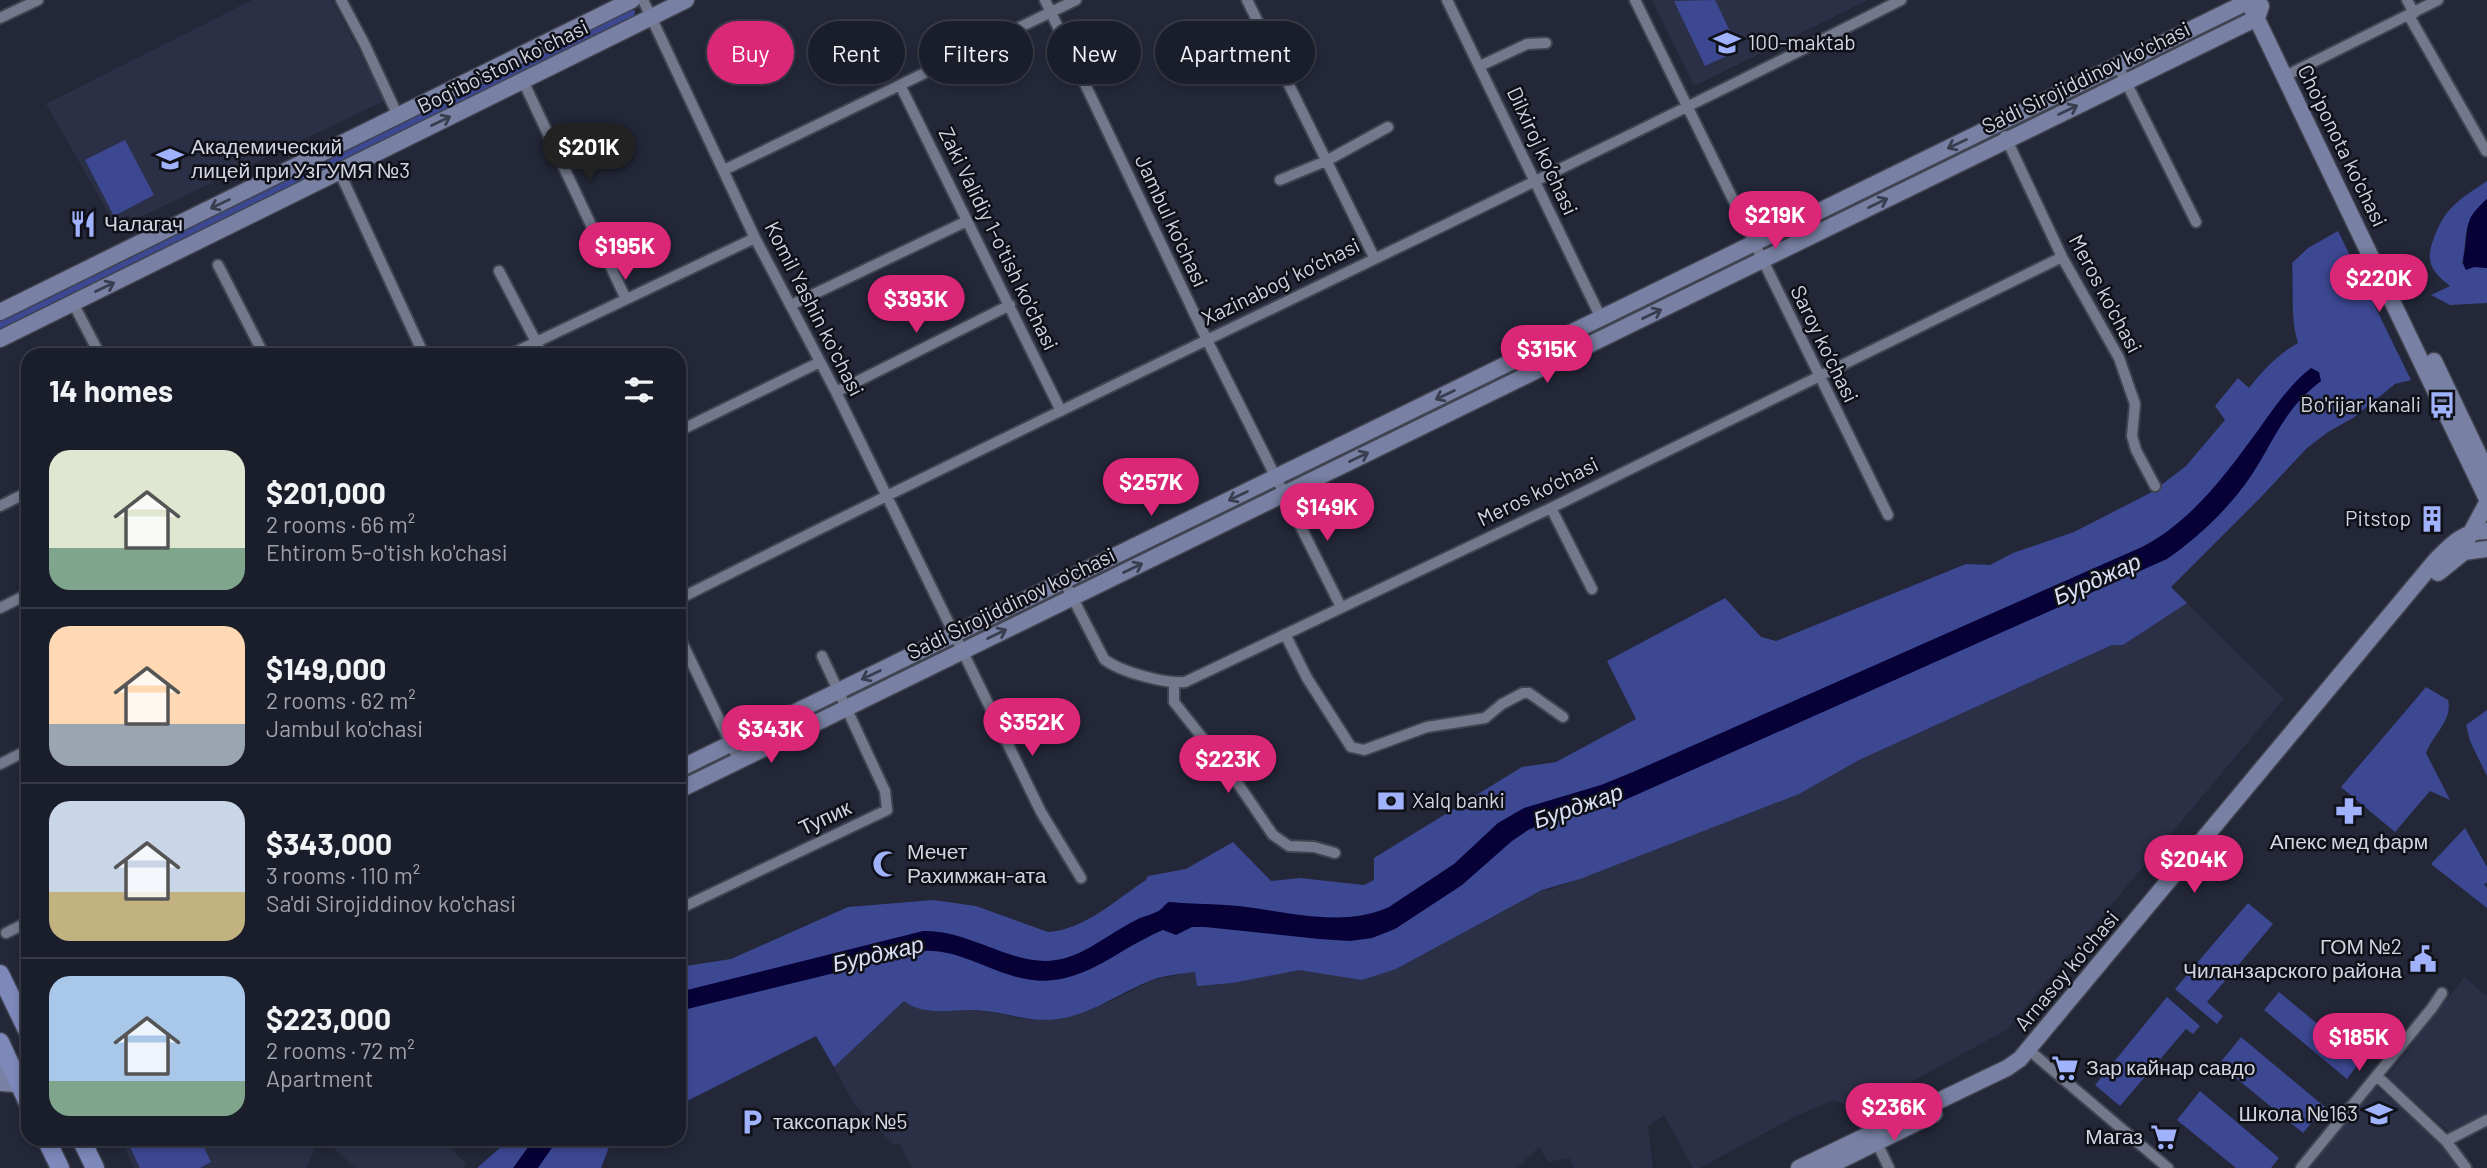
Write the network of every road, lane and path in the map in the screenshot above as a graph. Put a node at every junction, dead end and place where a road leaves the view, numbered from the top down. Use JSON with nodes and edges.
{"nodes":[{"id":1,"x":38,"y":0,"type":"edge"},
{"id":2,"x":341,"y":0,"type":"edge"},
{"id":3,"x":632,"y":0,"type":"edge"},
{"id":4,"x":643,"y":0,"type":"edge"},
{"id":5,"x":686,"y":0,"type":"edge"},
{"id":6,"x":1045,"y":0,"type":"edge"},
{"id":7,"x":1076,"y":0,"type":"edge"},
{"id":8,"x":1247,"y":0,"type":"edge"},
{"id":9,"x":1447,"y":0,"type":"edge"},
{"id":10,"x":1635,"y":0,"type":"edge"},
{"id":11,"x":1900,"y":0,"type":"edge"},
{"id":12,"x":2407,"y":0,"type":"edge"},
{"id":13,"x":2438,"y":0,"type":"edge"},
{"id":14,"x":2255,"y":5,"type":"edge"},
{"id":15,"x":1051,"y":12,"type":"junction"},
{"id":16,"x":2412,"y":15,"type":"junction"},
{"id":17,"x":651,"y":17,"type":"junction"},
{"id":18,"x":0,"y":19,"type":"edge"},
{"id":19,"x":1546,"y":43,"type":"dead end"},
{"id":20,"x":1480,"y":66,"type":"junction"},
{"id":21,"x":2118,"y":66,"type":"junction"},
{"id":22,"x":2289,"y":74,"type":"junction"},
{"id":23,"x":523,"y":80,"type":"junction"},
{"id":24,"x":2126,"y":82,"type":"junction"},
{"id":25,"x":900,"y":85,"type":"junction"},
{"id":26,"x":1687,"y":108,"type":"junction"},
{"id":27,"x":398,"y":116,"type":"junction"},
{"id":28,"x":1999,"y":124,"type":"junction"},
{"id":29,"x":1388,"y":127,"type":"dead end"},
{"id":30,"x":2007,"y":140,"type":"junction"},
{"id":31,"x":2486,"y":151,"type":"edge"},
{"id":32,"x":313,"y":158,"type":"junction"},
{"id":33,"x":1326,"y":161,"type":"junction"},
{"id":34,"x":724,"y":170,"type":"junction"},
{"id":35,"x":339,"y":172,"type":"junction"},
{"id":36,"x":323,"y":179,"type":"junction"},
{"id":37,"x":1280,"y":180,"type":"dead end"},
{"id":38,"x":1534,"y":181,"type":"junction"},
{"id":39,"x":967,"y":221,"type":"junction"},
{"id":40,"x":2196,"y":222,"type":"dead end"},
{"id":41,"x":755,"y":238,"type":"junction"},
{"id":42,"x":1754,"y":244,"type":"junction"},
{"id":43,"x":1374,"y":257,"type":"junction"},
{"id":44,"x":2062,"y":257,"type":"junction"},
{"id":45,"x":1762,"y":260,"type":"junction"},
{"id":46,"x":219,"y":265,"type":"dead end"},
{"id":47,"x":499,"y":271,"type":"dead end"},
{"id":48,"x":626,"y":299,"type":"junction"},
{"id":49,"x":73,"y":303,"type":"junction"},
{"id":50,"x":791,"y":305,"type":"junction"},
{"id":51,"x":1010,"y":305,"type":"junction"},
{"id":52,"x":0,"y":313,"type":"edge"},
{"id":53,"x":1601,"y":318,"type":"junction"},
{"id":54,"x":2409,"y":323,"type":"junction"},
{"id":55,"x":0,"y":339,"type":"edge"},
{"id":56,"x":1206,"y":340,"type":"junction"},
{"id":57,"x":536,"y":342,"type":"junction"},
{"id":58,"x":96,"y":348,"type":"edge"},
{"id":59,"x":260,"y":348,"type":"edge"},
{"id":60,"x":421,"y":348,"type":"edge"},
{"id":61,"x":524,"y":348,"type":"edge"},
{"id":62,"x":539,"y":348,"type":"edge"},
{"id":63,"x":820,"y":362,"type":"junction"},
{"id":64,"x":1818,"y":375,"type":"junction"},
{"id":65,"x":836,"y":392,"type":"junction"},
{"id":66,"x":1061,"y":411,"type":"junction"},
{"id":67,"x":686,"y":427,"type":"edge"},
{"id":68,"x":2483,"y":453,"type":"edge"},
{"id":69,"x":2487,"y":472,"type":"edge"},
{"id":70,"x":1277,"y":477,"type":"junction"},
{"id":71,"x":2155,"y":486,"type":"dead end"},
{"id":72,"x":1285,"y":493,"type":"junction"},
{"id":73,"x":885,"y":495,"type":"junction"},
{"id":74,"x":21,"y":496,"type":"edge"},
{"id":75,"x":2487,"y":501,"type":"edge"},
{"id":76,"x":0,"y":506,"type":"edge"},
{"id":77,"x":1551,"y":508,"type":"junction"},
{"id":78,"x":1888,"y":515,"type":"dead end"},
{"id":79,"x":2479,"y":532,"type":"edge"},
{"id":80,"x":2487,"y":549,"type":"edge"},
{"id":81,"x":2458,"y":555,"type":"junction"},
{"id":82,"x":1064,"y":581,"type":"junction"},
{"id":83,"x":1592,"y":589,"type":"dead end"},
{"id":84,"x":686,"y":595,"type":"edge"},
{"id":85,"x":21,"y":597,"type":"edge"},
{"id":86,"x":1072,"y":598,"type":"junction"},
{"id":87,"x":1,"y":605,"type":"edge"},
{"id":88,"x":1341,"y":607,"type":"junction"},
{"id":89,"x":954,"y":634,"type":"junction"},
{"id":90,"x":1285,"y":634,"type":"junction"},
{"id":91,"x":686,"y":651,"type":"edge"},
{"id":92,"x":963,"y":651,"type":"junction"},
{"id":93,"x":822,"y":656,"type":"dead end"},
{"id":94,"x":1174,"y":684,"type":"junction"},
{"id":95,"x":839,"y":690,"type":"junction"},
{"id":96,"x":848,"y":707,"type":"junction"},
{"id":97,"x":1563,"y":717,"type":"dead end"},
{"id":98,"x":731,"y":744,"type":"junction"},
{"id":99,"x":21,"y":754,"type":"edge"},
{"id":100,"x":739,"y":761,"type":"junction"},
{"id":101,"x":0,"y":764,"type":"edge"},
{"id":102,"x":686,"y":766,"type":"edge"},
{"id":103,"x":686,"y":787,"type":"edge"},
{"id":104,"x":2201,"y":850,"type":"junction"},
{"id":105,"x":1335,"y":853,"type":"dead end"},
{"id":106,"x":1081,"y":878,"type":"dead end"},
{"id":107,"x":686,"y":906,"type":"edge"},
{"id":108,"x":21,"y":926,"type":"edge"},
{"id":109,"x":6,"y":933,"type":"dead end"},
{"id":110,"x":0,"y":974,"type":"edge"},
{"id":111,"x":2442,"y":993,"type":"dead end"},
{"id":112,"x":21,"y":1018,"type":"edge"},
{"id":113,"x":1,"y":1046,"type":"edge"},
{"id":114,"x":2032,"y":1052,"type":"junction"},
{"id":115,"x":2377,"y":1076,"type":"junction"},
{"id":116,"x":19,"y":1085,"type":"edge"},
{"id":117,"x":2487,"y":1120,"type":"edge"},
{"id":118,"x":1874,"y":1138,"type":"junction"},
{"id":119,"x":2446,"y":1141,"type":"junction"},
{"id":120,"x":49,"y":1146,"type":"edge"},
{"id":121,"x":84,"y":1146,"type":"edge"},
{"id":122,"x":60,"y":1168,"type":"edge"},
{"id":123,"x":95,"y":1168,"type":"edge"},
{"id":124,"x":1799,"y":1168,"type":"edge"},
{"id":125,"x":1825,"y":1168,"type":"edge"},
{"id":126,"x":1889,"y":1168,"type":"edge"},
{"id":127,"x":2168,"y":1168,"type":"edge"},
{"id":128,"x":2301,"y":1168,"type":"edge"},
{"id":129,"x":2466,"y":1168,"type":"edge"}],
"edges":[{"from":1,"to":18,"type":"street"},
{"from":2,"to":27,"type":"street"},
{"from":3,"to":27,"type":"street","name":"Bogʻiboʻston koʻchasi"},
{"from":4,"to":17,"type":"street","name":"Komil Yashin koʻchasi"},
{"from":5,"to":17,"type":"street","name":"Bogʻiboʻston koʻchasi"},
{"from":6,"to":15,"type":"street","name":"Jambul ko'chasi"},
{"from":7,"to":15,"type":"street"},
{"from":8,"to":33,"type":"street"},
{"from":9,"to":20,"type":"street","name":"Dilxiroj ko‘chasi"},
{"from":10,"to":26,"type":"street","name":"Saroy ko‘chasi"},
{"from":11,"to":26,"type":"street","name":"Xazinabog‘ ko‘chasi"},
{"from":12,"to":16,"type":"street"},
{"from":13,"to":16,"type":"street"},
{"from":14,"to":21,"type":"street","name":"Sa'di Sirojiddinov ko'chasi"},
{"from":14,"to":22,"type":"street","name":"Cho'ponota ko'chasi"},
{"from":14,"to":24,"type":"street","name":"Sa'di Sirojiddinov ko'chasi"},
{"from":15,"to":25,"type":"street"},
{"from":15,"to":56,"type":"street","name":"Jambul ko'chasi"},
{"from":16,"to":22,"type":"street"},
{"from":16,"to":31,"type":"street"},
{"from":17,"to":23,"type":"street","name":"Bogʻiboʻston koʻchasi"},
{"from":17,"to":34,"type":"street","name":"Komil Yashin koʻchasi"},
{"from":19,"to":20,"type":"street"},
{"from":20,"to":38,"type":"street","name":"Dilxiroj ko‘chasi"},
{"from":21,"to":24,"type":"street"},
{"from":21,"to":28,"type":"street","name":"Sa'di Sirojiddinov ko'chasi"},
{"from":22,"to":54,"type":"street","name":"Cho'ponota ko'chasi"},
{"from":35,"to":23,"type":"street","name":"Bogʻiboʻston koʻchasi","one_way":true},
{"from":23,"to":48,"type":"street"},
{"from":30,"to":24,"type":"street","name":"Sa'di Sirojiddinov ko'chasi","one_way":true},
{"from":24,"to":40,"type":"street"},
{"from":25,"to":34,"type":"street"},
{"from":25,"to":39,"type":"street","name":"Zaki Validiy 1-o'tish ko'chasi"},
{"from":26,"to":38,"type":"street","name":"Xazinabog‘ ko‘chasi"},
{"from":26,"to":42,"type":"street","name":"Saroy ko‘chasi"},
{"from":27,"to":32,"type":"street","name":"Bogʻiboʻston koʻchasi"},
{"from":28,"to":30,"type":"street","name":"Meros ko'chasi"},
{"from":28,"to":42,"type":"street","name":"Sa'di Sirojiddinov ko'chasi","one_way":true},
{"from":29,"to":33,"type":"street"},
{"from":30,"to":44,"type":"street","name":"Meros ko'chasi"},
{"from":45,"to":30,"type":"street","name":"Sa'di Sirojiddinov ko'chasi","one_way":true},
{"from":32,"to":36,"type":"street"},
{"from":32,"to":52,"type":"street","name":"Bogʻiboʻston koʻchasi","one_way":true},
{"from":33,"to":37,"type":"street"},
{"from":33,"to":43,"type":"street"},
{"from":34,"to":41,"type":"street","name":"Komil Yashin koʻchasi"},
{"from":35,"to":36,"type":"street","name":"Bogʻiboʻston koʻchasi"},
{"from":35,"to":60,"type":"street"},
{"from":49,"to":36,"type":"street","name":"Bogʻiboʻston koʻchasi","one_way":true},
{"from":38,"to":43,"type":"street","name":"Xazinabog‘ ko‘chasi"},
{"from":38,"to":53,"type":"street","name":"Dilxiroj ko‘chasi"},
{"from":39,"to":50,"type":"street"},
{"from":39,"to":51,"type":"street","name":"Zaki Validiy 1-o'tish ko'chasi"},
{"from":41,"to":48,"type":"street"},
{"from":41,"to":50,"type":"street","name":"Komil Yashin koʻchasi"},
{"from":42,"to":45,"type":"street","name":"Saroy ko‘chasi"},
{"from":42,"to":53,"type":"street","name":"Sa'di Sirojiddinov ko'chasi"},
{"from":43,"to":56,"type":"street","name":"Xazinabog‘ ko‘chasi"},
{"from":44,"to":64,"type":"street","name":"Meros ko‘chasi"},
{"from":44,"to":71,"type":"street","name":"Meros ko'chasi"},
{"from":45,"to":64,"type":"street","name":"Saroy ko‘chasi"},
{"from":72,"to":45,"type":"street","name":"Sa'di Sirojiddinov ko'chasi","one_way":true},
{"from":46,"to":59,"type":"street"},
{"from":47,"to":57,"type":"street"},
{"from":48,"to":57,"type":"street"},
{"from":49,"to":55,"type":"street","name":"Bogʻiboʻston koʻchasi"},
{"from":49,"to":58,"type":"street"},
{"from":50,"to":63,"type":"street","name":"Komil Yashin koʻchasi"},
{"from":51,"to":65,"type":"street"},
{"from":51,"to":66,"type":"street","name":"Zaki Validiy 1-o'tish ko'chasi"},
{"from":53,"to":70,"type":"street","name":"Sa'di Sirojiddinov ko'chasi","one_way":true},
{"from":54,"to":68,"type":"street","name":"Cho'ponota ko'chasi"},
{"from":54,"to":75,"type":"street","name":"Cho'ponota ko'chasi"},
{"from":56,"to":66,"type":"street","name":"Xazinabog‘ ko‘chasi"},
{"from":56,"to":70,"type":"street","name":"Jambul ko'chasi"},
{"from":57,"to":61,"type":"street"},
{"from":57,"to":62,"type":"street"},
{"from":63,"to":65,"type":"street","name":"Komil Yashin koʻchasi"},
{"from":63,"to":67,"type":"street"},
{"from":64,"to":77,"type":"street","name":"Meros ko‘chasi"},
{"from":64,"to":78,"type":"street","name":"Saroy ko‘chasi"},
{"from":65,"to":73,"type":"street","name":"Komil Yashin koʻchasi"},
{"from":66,"to":73,"type":"street","name":"Xazinabog‘ ko‘chasi"},
{"from":68,"to":69,"type":"street","name":"Cho'ponota ko'chasi"},
{"from":70,"to":72,"type":"street","name":"Jambul ko'chasi"},
{"from":70,"to":82,"type":"street","name":"Sa'di Sirojiddinov ko'chasi","one_way":true},
{"from":86,"to":72,"type":"street","name":"Sa'di Sirojiddinov ko'chasi","one_way":true},
{"from":72,"to":88,"type":"street","name":"Jambul ko'chasi"},
{"from":73,"to":84,"type":"street","name":"Xazinabog‘ ko‘chasi"},
{"from":73,"to":89,"type":"street","name":"Komil Yashin koʻchasi"},
{"from":74,"to":76,"type":"street"},
{"from":75,"to":79,"type":"street","name":"Arnasoy ko'chasi"},
{"from":77,"to":83,"type":"street"},
{"from":77,"to":88,"type":"street","name":"Meros ko‘chasi"},
{"from":79,"to":81,"type":"street","name":"Arnasoy ko'chasi"},
{"from":79,"to":104,"type":"street","name":"Arnasoy ko'chasi"},
{"from":80,"to":81,"type":"street"},
{"from":81,"to":104,"type":"street","name":"Arnasoy ko'chasi"},
{"from":82,"to":86,"type":"street"},
{"from":82,"to":89,"type":"street","name":"Sa'di Sirojiddinov ko'chasi"},
{"from":85,"to":87,"type":"street"},
{"from":92,"to":86,"type":"street","name":"Sa'di Sirojiddinov ko'chasi","one_way":true},
{"from":86,"to":94,"type":"street"},
{"from":88,"to":90,"type":"street","name":"Meros ko‘chasi"},
{"from":89,"to":92,"type":"street","name":"Komil Yashin koʻchasi"},
{"from":89,"to":95,"type":"street","name":"Sa'di Sirojiddinov ko'chasi","one_way":true},
{"from":90,"to":94,"type":"street","name":"Meros ko‘chasi"},
{"from":90,"to":97,"type":"street"},
{"from":91,"to":98,"type":"street"},
{"from":92,"to":96,"type":"street","name":"Sa'di Sirojiddinov ko'chasi"},
{"from":92,"to":106,"type":"street","name":"Komil Yashin koʻchasi"},
{"from":93,"to":95,"type":"street"},
{"from":94,"to":105,"type":"street"},
{"from":95,"to":96,"type":"street"},
{"from":95,"to":98,"type":"street","name":"Sa'di Sirojiddinov ko'chasi"},
{"from":96,"to":100,"type":"street","name":"Sa'di Sirojiddinov ko'chasi"},
{"from":96,"to":107,"type":"street","name":"Тупик"},
{"from":98,"to":100,"type":"street"},
{"from":98,"to":102,"type":"street","name":"Sa'di Sirojiddinov ko'chasi"},
{"from":99,"to":101,"type":"street"},
{"from":100,"to":103,"type":"street","name":"Sa'di Sirojiddinov ko'chasi"},
{"from":104,"to":114,"type":"street","name":"Arnasoy ko'chasi"},
{"from":108,"to":109,"type":"street"},
{"from":110,"to":112,"type":"main road"},
{"from":111,"to":115,"type":"street"},
{"from":113,"to":116,"type":"main road"},
{"from":114,"to":118,"type":"street","name":"Arnasoy ko'chasi"},
{"from":114,"to":127,"type":"street"},
{"from":115,"to":119,"type":"street"},
{"from":115,"to":128,"type":"street"},
{"from":117,"to":119,"type":"street"},
{"from":118,"to":124,"type":"street","name":"Arnasoy ko'chasi"},
{"from":118,"to":125,"type":"street","name":"Arnasoy ko'chasi"},
{"from":118,"to":126,"type":"street"},
{"from":119,"to":129,"type":"street"},
{"from":120,"to":122,"type":"main road"},
{"from":121,"to":123,"type":"main road"}]}
